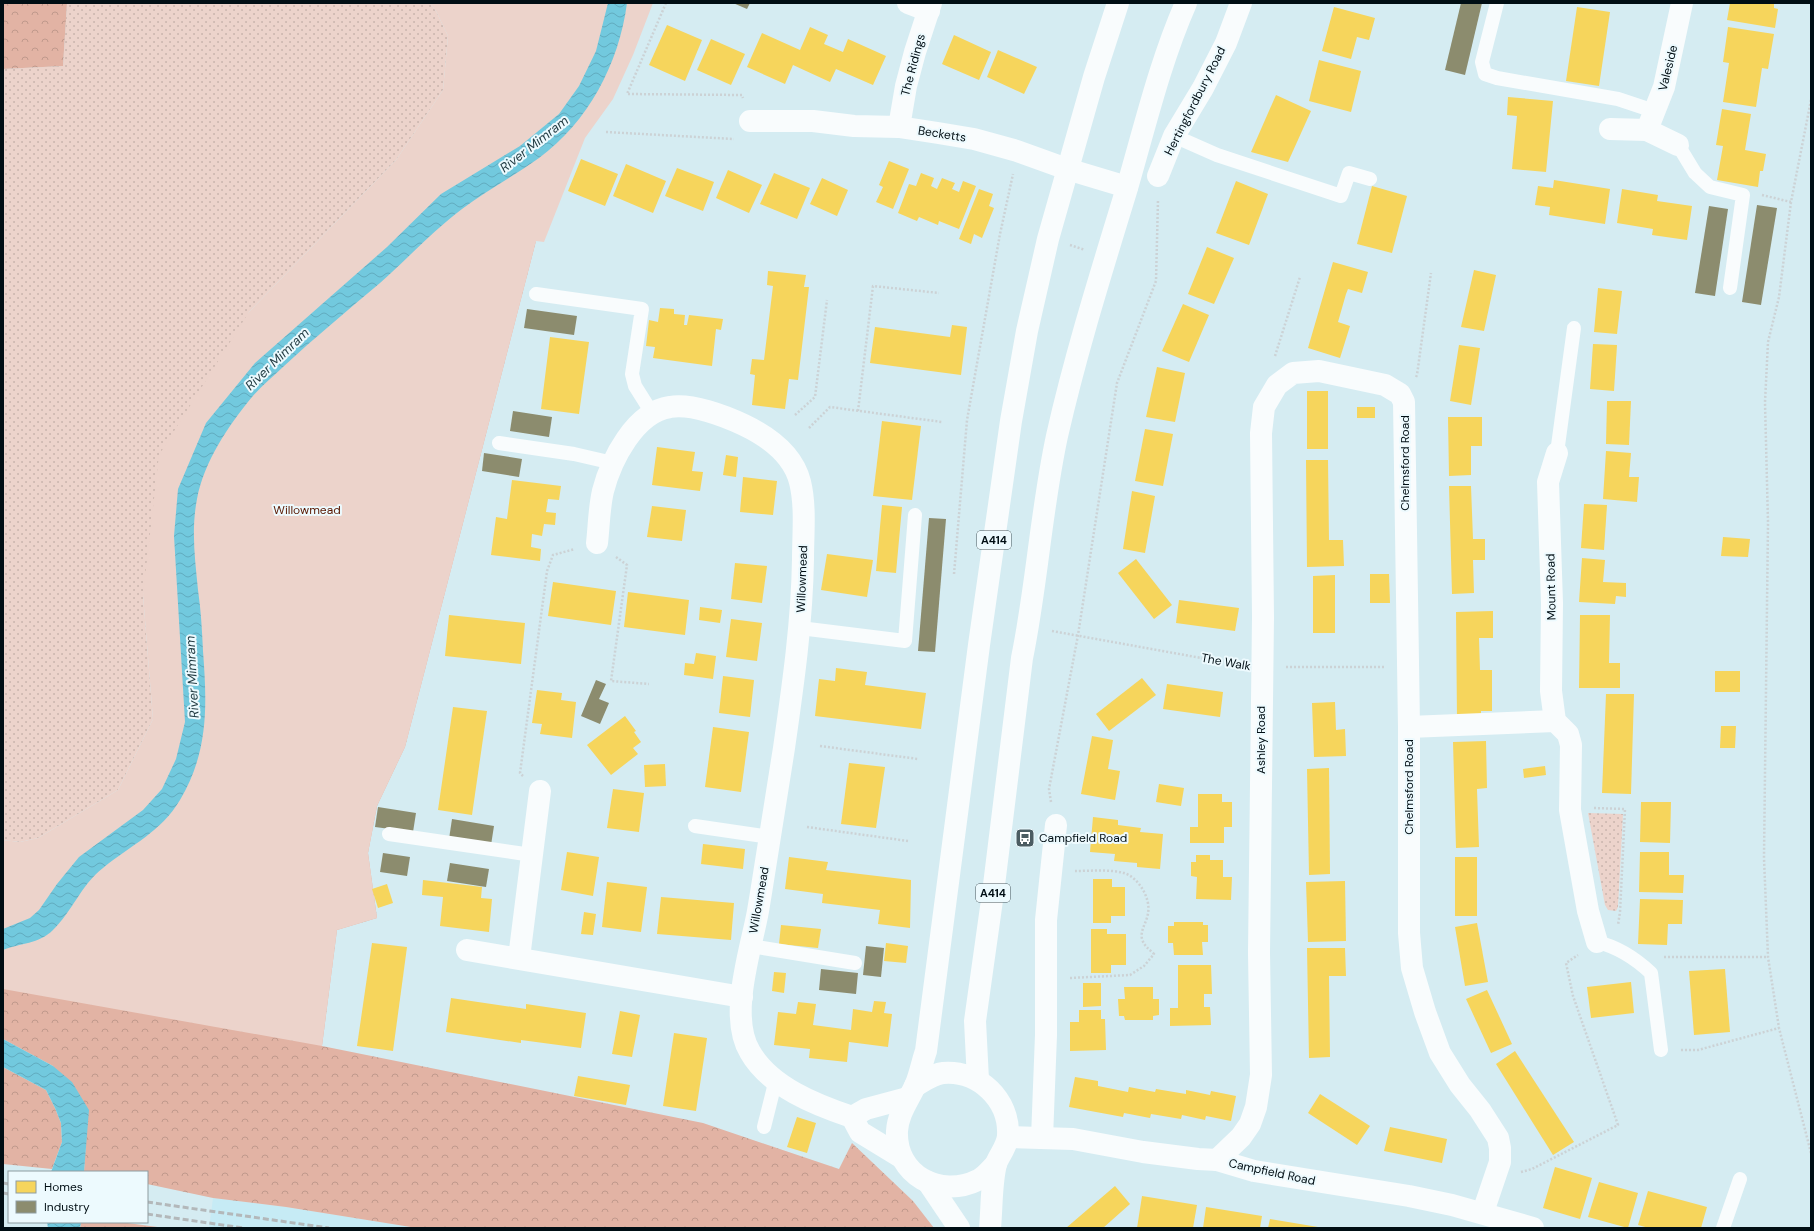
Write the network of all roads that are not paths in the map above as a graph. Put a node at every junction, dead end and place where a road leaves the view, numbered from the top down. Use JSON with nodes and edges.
{"nodes":[{"id":1,"x":908,"y":3,"type":"edge"},
{"id":2,"x":1118,"y":3,"type":"edge"},
{"id":3,"x":1186,"y":3,"type":"edge"},
{"id":4,"x":1241,"y":3,"type":"edge"},
{"id":5,"x":1497,"y":3,"type":"edge"},
{"id":6,"x":1682,"y":3,"type":"edge"},
{"id":7,"x":930,"y":7,"type":"edge"},
{"id":8,"x":750,"y":121,"type":"road end"},
{"id":9,"x":1651,"y":121,"type":"junction"},
{"id":10,"x":899,"y":127,"type":"junction"},
{"id":11,"x":1610,"y":129,"type":"dead end"},
{"id":12,"x":1174,"y":136,"type":"junction"},
{"id":13,"x":1678,"y":145,"type":"joint"},
{"id":14,"x":1067,"y":169,"type":"junction"},
{"id":15,"x":1158,"y":176,"type":"road end"},
{"id":16,"x":1370,"y":179,"type":"dead end"},
{"id":17,"x":1127,"y":187,"type":"junction"},
{"id":18,"x":1730,"y":288,"type":"dead end"},
{"id":19,"x":536,"y":294,"type":"dead end"},
{"id":20,"x":1574,"y":328,"type":"dead end"},
{"id":21,"x":1400,"y":394,"type":"joint"},
{"id":22,"x":652,"y":412,"type":"junction"},
{"id":23,"x":499,"y":443,"type":"dead end"},
{"id":24,"x":1557,"y":453,"type":"joint"},
{"id":25,"x":613,"y":463,"type":"junction"},
{"id":26,"x":915,"y":516,"type":"dead end"},
{"id":27,"x":597,"y":542,"type":"road end"},
{"id":28,"x":800,"y":628,"type":"junction"},
{"id":29,"x":1555,"y":721,"type":"junction"},
{"id":30,"x":1409,"y":727,"type":"junction"},
{"id":31,"x":540,"y":791,"type":"road end"},
{"id":32,"x":1056,"y":825,"type":"road end"},
{"id":33,"x":695,"y":826,"type":"dead end"},
{"id":34,"x":389,"y":834,"type":"dead end"},
{"id":35,"x":770,"y":837,"type":"junction"},
{"id":36,"x":532,"y":855,"type":"junction"},
{"id":37,"x":1605,"y":944,"type":"joint"},
{"id":38,"x":751,"y":946,"type":"junction"},
{"id":39,"x":467,"y":950,"type":"dead end"},
{"id":40,"x":518,"y":958,"type":"junction"},
{"id":41,"x":855,"y":963,"type":"dead end"},
{"id":42,"x":742,"y":997,"type":"junction"},
{"id":43,"x":1661,"y":1050,"type":"road end"},
{"id":44,"x":776,"y":1080,"type":"junction"},
{"id":45,"x":978,"y":1080,"type":"junction"},
{"id":46,"x":911,"y":1092,"type":"junction"},
{"id":47,"x":852,"y":1117,"type":"junction"},
{"id":48,"x":764,"y":1127,"type":"dead end"},
{"id":49,"x":1008,"y":1137,"type":"junction"},
{"id":50,"x":1042,"y":1138,"type":"junction"},
{"id":51,"x":901,"y":1157,"type":"junction"},
{"id":52,"x":1218,"y":1160,"type":"junction"},
{"id":53,"x":996,"y":1164,"type":"junction"},
{"id":54,"x":1740,"y":1180,"type":"dead end"},
{"id":55,"x":928,"y":1182,"type":"junction"},
{"id":56,"x":1483,"y":1212,"type":"junction"},
{"id":57,"x":959,"y":1228,"type":"edge"},
{"id":58,"x":990,"y":1228,"type":"edge"},
{"id":59,"x":1533,"y":1228,"type":"edge"},
{"id":60,"x":1724,"y":1228,"type":"edge"}],
"edges":[{"from":1,"to":7,"type":"main road"},
{"from":2,"to":14,"type":"main road","number":"A414"},
{"from":3,"to":17,"type":"main road","number":"A414"},
{"from":4,"to":12,"type":"main road","name":"Hertingfordbury Road"},
{"from":5,"to":9,"type":"lane"},
{"from":6,"to":9,"type":"main road","name":"Valeside"},
{"from":7,"to":10,"type":"main road","name":"The Ridings"},
{"from":8,"to":10,"type":"main road","name":"Becketts"},
{"from":9,"to":11,"type":"main road"},
{"from":9,"to":13,"type":"main road"},
{"from":10,"to":14,"type":"main road","name":"Becketts"},
{"from":12,"to":15,"type":"main road","name":"Hertingfordbury Road"},
{"from":12,"to":16,"type":"lane"},
{"from":13,"to":18,"type":"lane"},
{"from":14,"to":17,"type":"main road","name":"Becketts"},
{"from":14,"to":46,"type":"main road","number":"A414"},
{"from":17,"to":45,"type":"main road","number":"A414"},
{"from":19,"to":22,"type":"lane"},
{"from":20,"to":24,"type":"lane"},
{"from":21,"to":30,"type":"main road","name":"Chelmsford Road"},
{"from":21,"to":52,"type":"main road","name":"Ashley Road"},
{"from":22,"to":25,"type":"main road","name":"Willowmead"},
{"from":22,"to":28,"type":"main road","name":"Willowmead"},
{"from":23,"to":25,"type":"lane"},
{"from":24,"to":29,"type":"main road","name":"Mount Road"},
{"from":25,"to":27,"type":"main road","name":"Willowmead"},
{"from":26,"to":28,"type":"lane"},
{"from":28,"to":35,"type":"main road","name":"Willowmead"},
{"from":29,"to":30,"type":"main road"},
{"from":29,"to":37,"type":"main road"},
{"from":30,"to":56,"type":"main road","name":"Chelmsford Road"},
{"from":31,"to":36,"type":"main road"},
{"from":32,"to":50,"type":"main road"},
{"from":33,"to":35,"type":"lane"},
{"from":34,"to":36,"type":"lane"},
{"from":35,"to":38,"type":"main road","name":"Willowmead"},
{"from":36,"to":40,"type":"main road"},
{"from":37,"to":43,"type":"lane"},
{"from":38,"to":41,"type":"lane"},
{"from":38,"to":42,"type":"main road","name":"Willowmead"},
{"from":39,"to":40,"type":"main road"},
{"from":40,"to":42,"type":"main road"},
{"from":42,"to":44,"type":"main road","name":"Willowmead"},
{"from":44,"to":47,"type":"main road","name":"Willowmead"},
{"from":44,"to":48,"type":"lane"},
{"from":45,"to":46,"type":"main road"},
{"from":45,"to":49,"type":"main road"},
{"from":46,"to":47,"type":"main road"},
{"from":46,"to":51,"type":"main road"},
{"from":47,"to":51,"type":"main road"},
{"from":49,"to":50,"type":"main road","name":"Campfield Road"},
{"from":49,"to":53,"type":"main road"},
{"from":50,"to":52,"type":"main road","name":"Campfield Road"},
{"from":51,"to":55,"type":"main road"},
{"from":52,"to":56,"type":"main road","name":"Campfield Road"},
{"from":53,"to":55,"type":"main road"},
{"from":53,"to":58,"type":"main road"},
{"from":54,"to":60,"type":"lane"},
{"from":55,"to":57,"type":"main road"},
{"from":56,"to":59,"type":"main road","name":"Campfield Road"}]}
